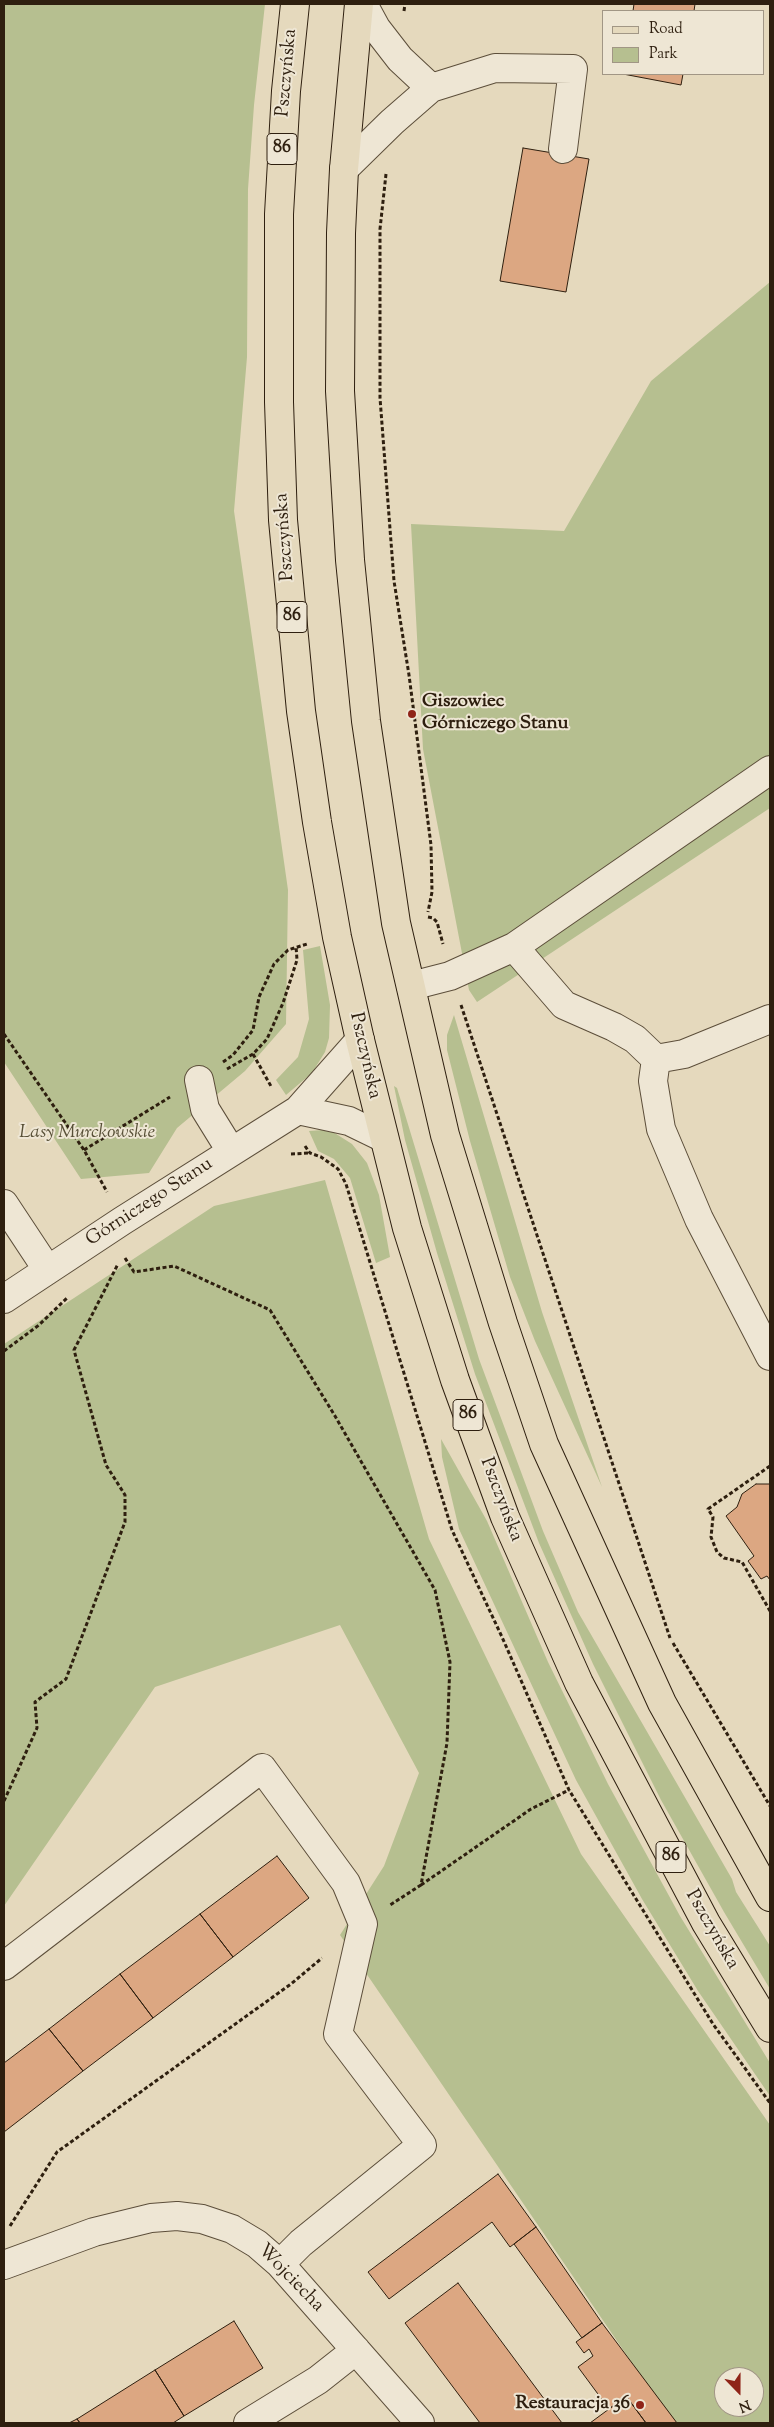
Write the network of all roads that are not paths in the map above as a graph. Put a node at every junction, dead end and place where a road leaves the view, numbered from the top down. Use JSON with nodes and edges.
{"nodes":[{"id":1,"x":295,"y":4,"type":"edge"},
{"id":2,"x":358,"y":4,"type":"edge"},
{"id":3,"x":363,"y":4,"type":"edge"},
{"id":4,"x":431,"y":88,"type":"junction"},
{"id":5,"x":563,"y":149,"type":"dead end"},
{"id":6,"x":344,"y":169,"type":"junction"},
{"id":7,"x":770,"y":770,"type":"edge"},
{"id":8,"x":514,"y":947,"type":"junction"},
{"id":9,"x":411,"y":986,"type":"junction"},
{"id":10,"x":770,"y":1019,"type":"edge"},
{"id":11,"x":360,"y":1040,"type":"junction"},
{"id":12,"x":656,"y":1059,"type":"junction"},
{"id":13,"x":199,"y":1080,"type":"road end"},
{"id":14,"x":293,"y":1114,"type":"junction"},
{"id":15,"x":384,"y":1138,"type":"junction"},
{"id":16,"x":231,"y":1151,"type":"junction"},
{"id":17,"x":4,"y":1204,"type":"edge"},
{"id":18,"x":47,"y":1270,"type":"junction"},
{"id":19,"x":4,"y":1299,"type":"edge"},
{"id":20,"x":770,"y":1356,"type":"edge"},
{"id":21,"x":770,"y":1897,"type":"edge"},
{"id":22,"x":4,"y":1966,"type":"edge"},
{"id":23,"x":770,"y":2028,"type":"edge"},
{"id":24,"x":280,"y":2264,"type":"junction"},
{"id":25,"x":4,"y":2265,"type":"edge"},
{"id":26,"x":356,"y":2350,"type":"junction"},
{"id":27,"x":248,"y":2423,"type":"edge"},
{"id":28,"x":420,"y":2423,"type":"edge"}],
"edges":[{"from":1,"to":11,"type":"main road","name":"Pszczyńska","number":"86"},
{"from":2,"to":6,"type":"main road"},
{"from":3,"to":4,"type":"street"},
{"from":4,"to":5,"type":"street"},
{"from":4,"to":6,"type":"street"},
{"from":6,"to":9,"type":"main road"},
{"from":7,"to":8,"type":"street"},
{"from":8,"to":9,"type":"street"},
{"from":8,"to":12,"type":"street"},
{"from":9,"to":21,"type":"main road"},
{"from":10,"to":12,"type":"street"},
{"from":11,"to":14,"type":"street","name":"Górniczego Stanu"},
{"from":11,"to":15,"type":"main road","name":"Pszczyńska","number":"86"},
{"from":12,"to":20,"type":"street"},
{"from":13,"to":16,"type":"street"},
{"from":14,"to":15,"type":"street"},
{"from":14,"to":16,"type":"street","name":"Górniczego Stanu"},
{"from":15,"to":23,"type":"main road","name":"Pszczyńska","number":"86"},
{"from":16,"to":18,"type":"street","name":"Górniczego Stanu"},
{"from":17,"to":18,"type":"street"},
{"from":18,"to":19,"type":"street","name":"Górniczego Stanu"},
{"from":22,"to":24,"type":"street"},
{"from":24,"to":25,"type":"street","name":"Wojciecha"},
{"from":24,"to":26,"type":"street","name":"Wojciecha"},
{"from":26,"to":27,"type":"street"},
{"from":26,"to":28,"type":"street","name":"Wojciecha"}]}
